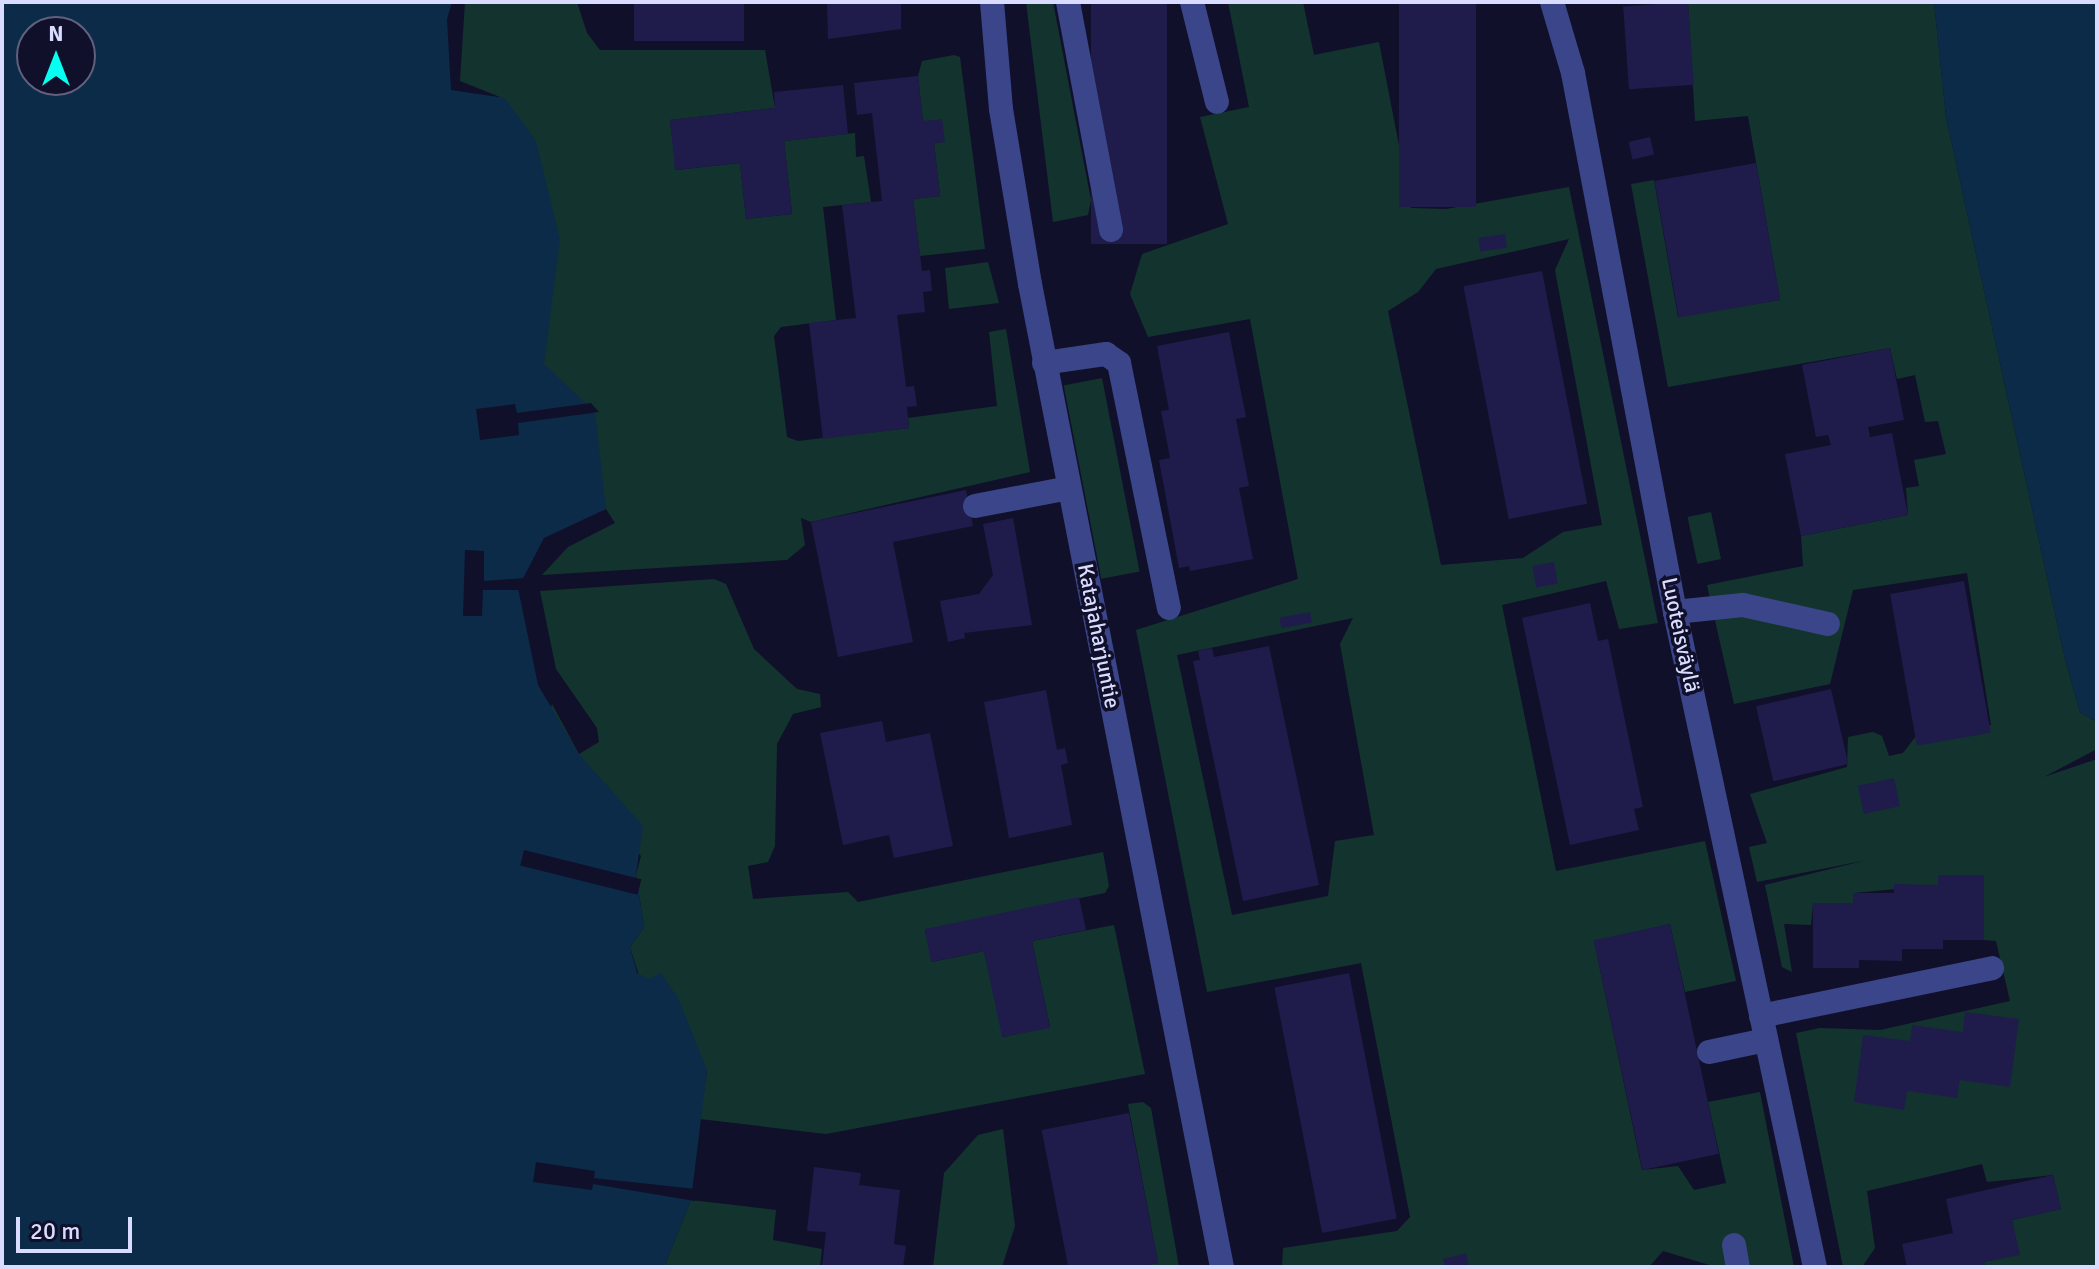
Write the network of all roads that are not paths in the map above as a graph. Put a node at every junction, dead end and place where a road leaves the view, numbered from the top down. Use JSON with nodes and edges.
{"nodes":[{"id":1,"x":992,"y":2,"type":"edge"},
{"id":2,"x":1068,"y":2,"type":"edge"},
{"id":3,"x":1192,"y":2,"type":"edge"},
{"id":4,"x":1552,"y":2,"type":"edge"},
{"id":5,"x":1217,"y":102,"type":"dead end"},
{"id":6,"x":1111,"y":230,"type":"dead end"},
{"id":7,"x":1044,"y":363,"type":"junction"},
{"id":8,"x":1069,"y":488,"type":"junction"},
{"id":9,"x":975,"y":506,"type":"dead end"},
{"id":10,"x":1169,"y":608,"type":"dead end"},
{"id":11,"x":1675,"y":612,"type":"junction"},
{"id":12,"x":1828,"y":624,"type":"dead end"},
{"id":13,"x":1992,"y":968,"type":"dead end"},
{"id":14,"x":1764,"y":1028,"type":"junction"},
{"id":15,"x":1709,"y":1052,"type":"dead end"},
{"id":16,"x":1222,"y":1267,"type":"edge"},
{"id":17,"x":1815,"y":1267,"type":"edge"}],
"edges":[{"from":1,"to":7,"type":"street","name":"Katajaharjuntie"},
{"from":2,"to":6,"type":"street"},
{"from":3,"to":5,"type":"street"},
{"from":4,"to":11,"type":"street","name":"Luoteisväylä"},
{"from":7,"to":8,"type":"street","name":"Katajaharjuntie"},
{"from":7,"to":10,"type":"street"},
{"from":8,"to":9,"type":"street"},
{"from":8,"to":16,"type":"street","name":"Katajaharjuntie"},
{"from":11,"to":12,"type":"street"},
{"from":11,"to":14,"type":"street","name":"Luoteisväylä"},
{"from":13,"to":14,"type":"street"},
{"from":14,"to":15,"type":"street"},
{"from":14,"to":17,"type":"street","name":"Luoteisväylä"}]}
